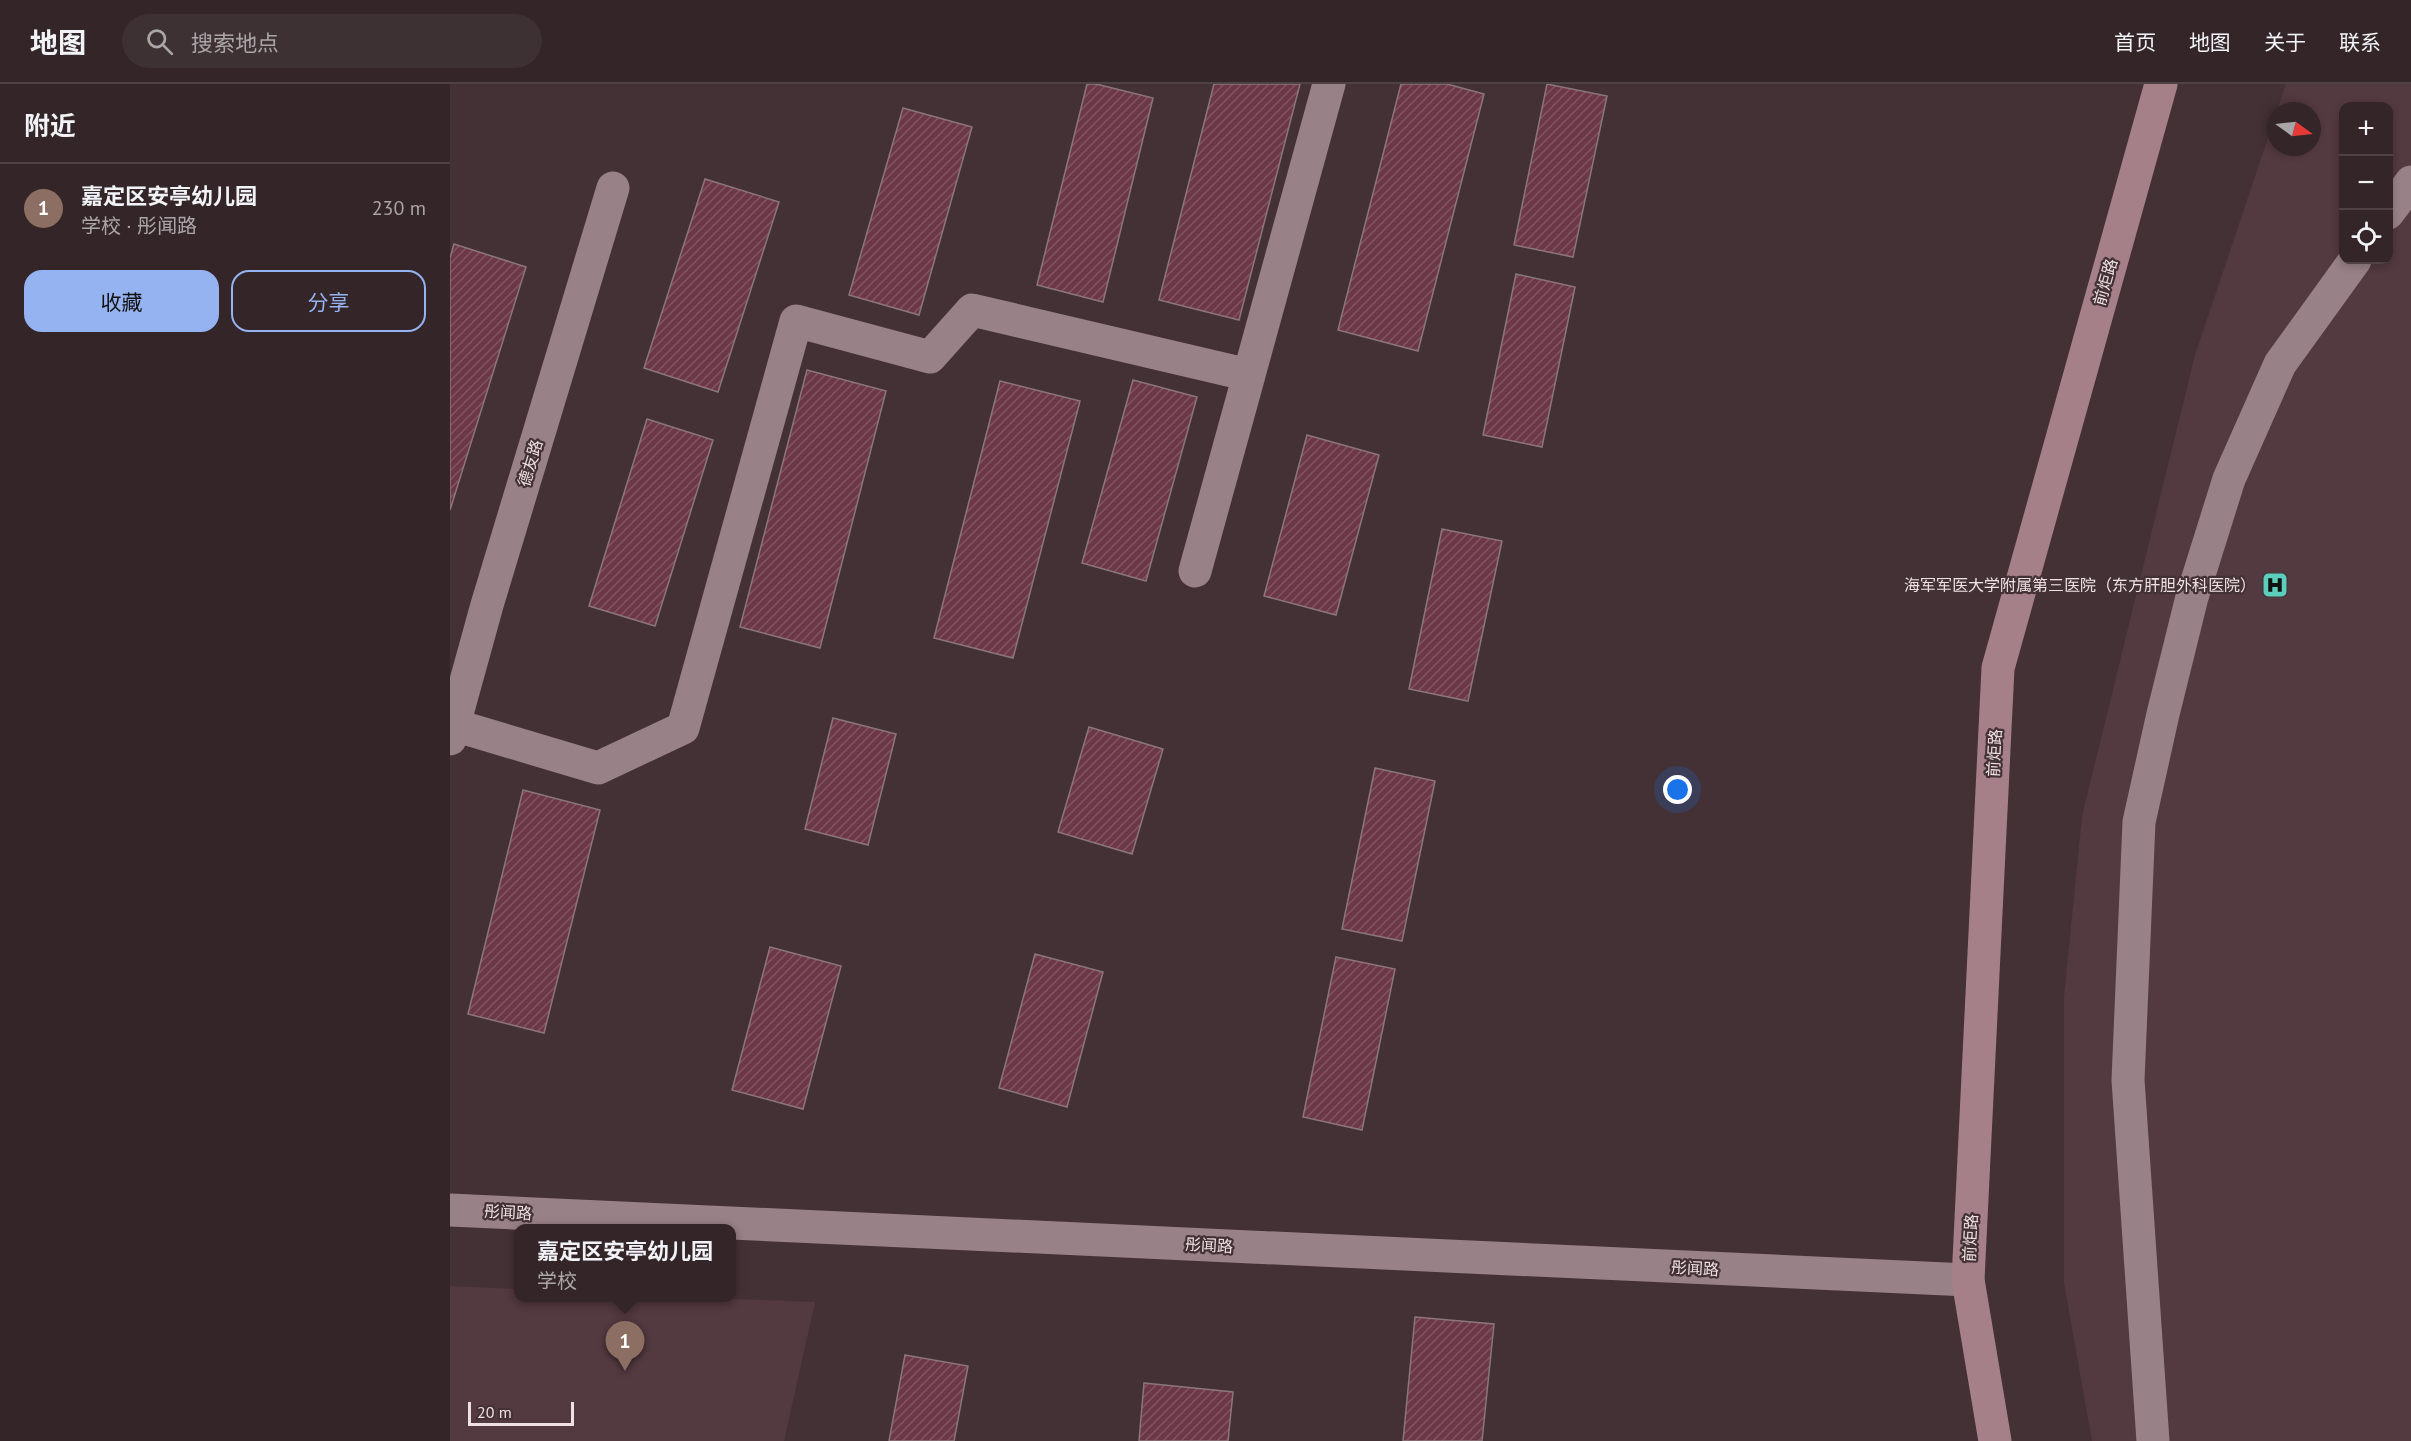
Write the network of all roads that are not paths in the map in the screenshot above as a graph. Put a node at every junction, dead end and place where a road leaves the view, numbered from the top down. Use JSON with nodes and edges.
{"nodes":[{"id":1,"x":1329,"y":84,"type":"edge"},
{"id":2,"x":2159,"y":88,"type":"edge"},
{"id":3,"x":2411,"y":182,"type":"edge"},
{"id":4,"x":613,"y":188,"type":"dead end"},
{"id":5,"x":2390,"y":210,"type":"edge"},
{"id":6,"x":2352,"y":264,"type":"edge"},
{"id":7,"x":1249,"y":375,"type":"junction"},
{"id":8,"x":1195,"y":571,"type":"dead end"},
{"id":9,"x":452,"y":732,"type":"edge"},
{"id":10,"x":450,"y":1210,"type":"edge"},
{"id":11,"x":1968,"y":1280,"type":"junction"},
{"id":12,"x":1995,"y":1441,"type":"edge"},
{"id":13,"x":2153,"y":1441,"type":"edge"}],
"edges":[{"from":1,"to":7,"type":"street"},
{"from":2,"to":11,"type":"street","name":"前炬路"},
{"from":3,"to":5,"type":"street"},
{"from":4,"to":9,"type":"street","name":"德友路"},
{"from":6,"to":13,"type":"street"},
{"from":7,"to":8,"type":"street"},
{"from":7,"to":9,"type":"street"},
{"from":10,"to":11,"type":"street","name":"彤闻路"},
{"from":11,"to":12,"type":"street","name":"前炬路"}]}
